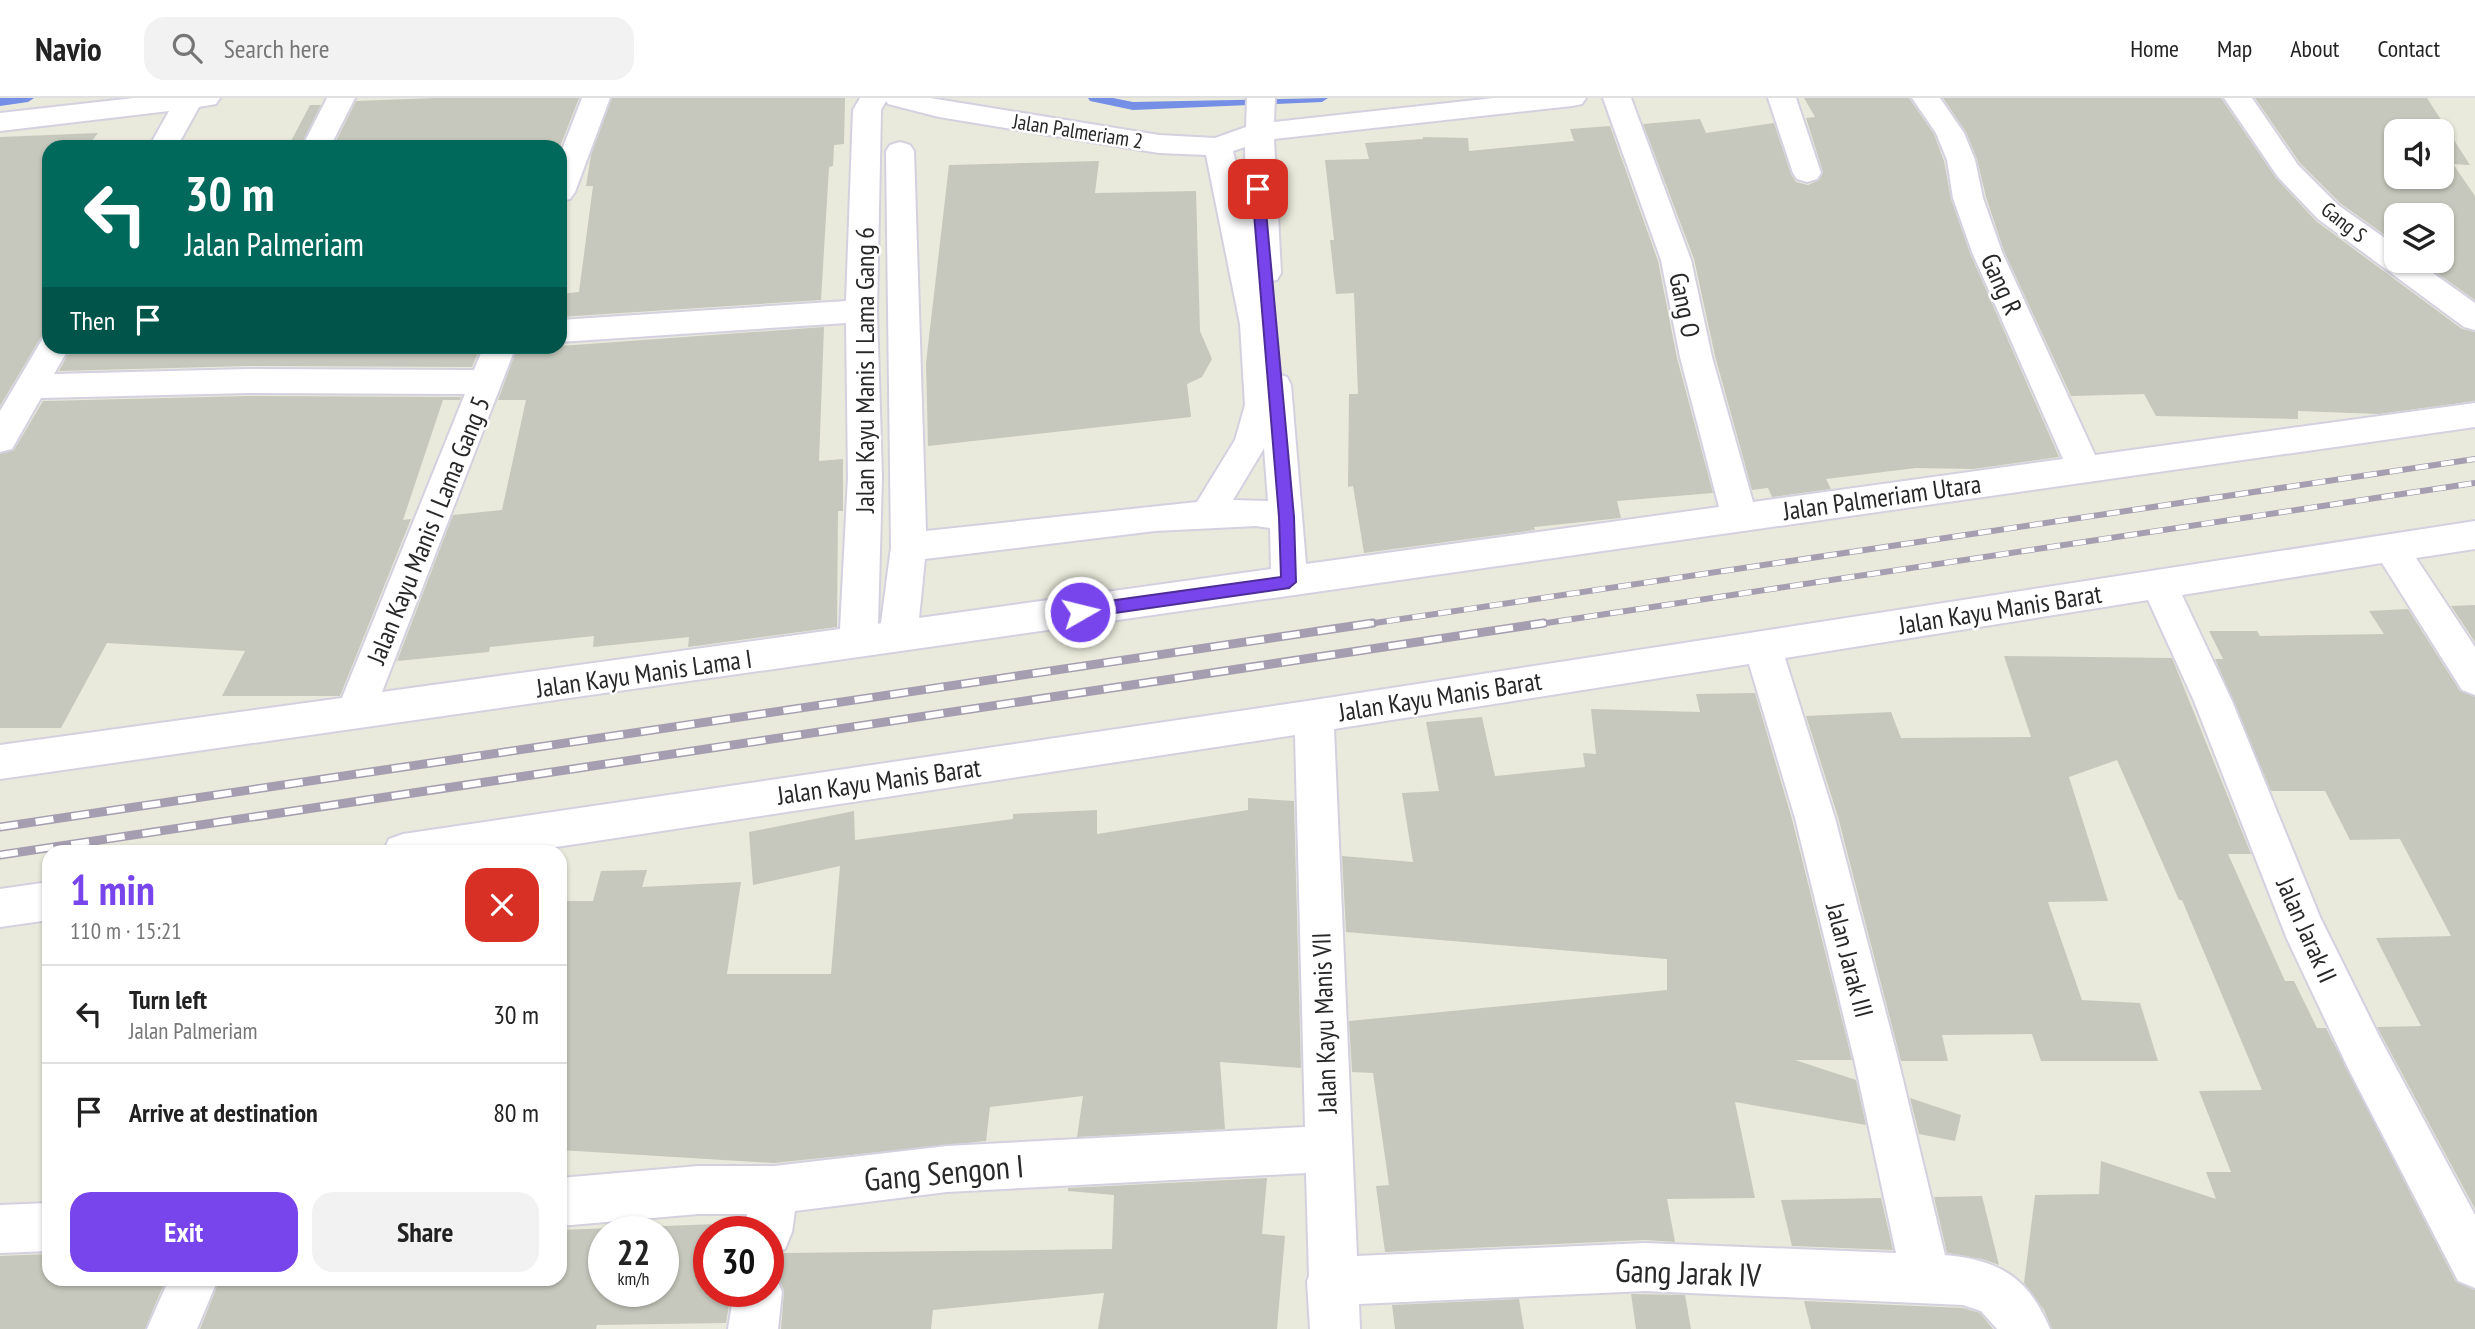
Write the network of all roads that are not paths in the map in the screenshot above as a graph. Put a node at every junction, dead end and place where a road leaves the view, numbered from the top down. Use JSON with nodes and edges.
{"nodes":[{"id":1,"x":341,"y":98,"type":"edge"},
{"id":2,"x":596,"y":98,"type":"edge"},
{"id":3,"x":874,"y":98,"type":"edge"},
{"id":4,"x":898,"y":98,"type":"edge"},
{"id":5,"x":1572,"y":98,"type":"edge"},
{"id":6,"x":1617,"y":98,"type":"edge"},
{"id":7,"x":1782,"y":98,"type":"edge"},
{"id":8,"x":1926,"y":98,"type":"edge"},
{"id":9,"x":2238,"y":98,"type":"edge"},
{"id":10,"x":197,"y":99,"type":"edge"},
{"id":11,"x":1260,"y":116,"type":"edge"},
{"id":12,"x":0,"y":122,"type":"edge"},
{"id":13,"x":168,"y":140,"type":"edge"},
{"id":14,"x":320,"y":140,"type":"edge"},
{"id":15,"x":1218,"y":148,"type":"junction"},
{"id":16,"x":900,"y":151,"type":"dead end"},
{"id":17,"x":1807,"y":173,"type":"dead end"},
{"id":18,"x":567,"y":174,"type":"edge"},
{"id":19,"x":861,"y":311,"type":"junction"},
{"id":20,"x":2475,"y":319,"type":"edge"},
{"id":21,"x":567,"y":331,"type":"edge"},
{"id":22,"x":50,"y":354,"type":"edge"},
{"id":23,"x":497,"y":354,"type":"edge"},
{"id":24,"x":486,"y":382,"type":"junction"},
{"id":25,"x":32,"y":386,"type":"junction"},
{"id":26,"x":2475,"y":415,"type":"edge"},
{"id":27,"x":0,"y":440,"type":"edge"},
{"id":28,"x":2084,"y":469,"type":"junction"},
{"id":29,"x":1207,"y":515,"type":"junction"},
{"id":30,"x":1739,"y":516,"type":"junction"},
{"id":31,"x":1287,"y":517,"type":"junction"},
{"id":32,"x":2475,"y":535,"type":"edge"},
{"id":33,"x":909,"y":547,"type":"junction"},
{"id":34,"x":2392,"y":550,"type":"junction"},
{"id":35,"x":1289,"y":582,"type":"junction"},
{"id":36,"x":2160,"y":586,"type":"junction"},
{"id":37,"x":898,"y":637,"type":"junction"},
{"id":38,"x":858,"y":643,"type":"junction"},
{"id":39,"x":1762,"y":645,"type":"junction"},
{"id":40,"x":2475,"y":679,"type":"edge"},
{"id":41,"x":355,"y":713,"type":"junction"},
{"id":42,"x":1314,"y":716,"type":"junction"},
{"id":43,"x":0,"y":762,"type":"edge"},
{"id":44,"x":450,"y":845,"type":"edge"},
{"id":45,"x":42,"y":902,"type":"edge"},
{"id":46,"x":0,"y":908,"type":"edge"},
{"id":47,"x":1328,"y":1149,"type":"junction"},
{"id":48,"x":567,"y":1201,"type":"edge"},
{"id":49,"x":771,"y":1211,"type":"edge"},
{"id":50,"x":42,"y":1227,"type":"edge"},
{"id":51,"x":0,"y":1229,"type":"edge"},
{"id":52,"x":2475,"y":1264,"type":"edge"},
{"id":53,"x":1926,"y":1278,"type":"junction"},
{"id":54,"x":1331,"y":1281,"type":"junction"},
{"id":55,"x":191,"y":1286,"type":"edge"},
{"id":56,"x":756,"y":1307,"type":"edge"},
{"id":57,"x":172,"y":1329,"type":"edge"},
{"id":58,"x":753,"y":1329,"type":"edge"},
{"id":59,"x":1335,"y":1329,"type":"edge"},
{"id":60,"x":2025,"y":1329,"type":"edge"}],
"edges":[{"from":1,"to":14,"type":"street"},
{"from":2,"to":18,"type":"street"},
{"from":3,"to":19,"type":"street","name":"Jalan Kayu Manis I Lama Gang 6"},
{"from":4,"to":15,"type":"street","name":"Jalan Palmeriam 2"},
{"from":5,"to":11,"type":"street","name":"Jalan Palmeriam 2"},
{"from":6,"to":30,"type":"street","name":"Gang O"},
{"from":7,"to":17,"type":"street"},
{"from":8,"to":28,"type":"street","name":"Gang R"},
{"from":9,"to":20,"type":"street","name":"Gang S"},
{"from":10,"to":12,"type":"street"},
{"from":10,"to":13,"type":"street"},
{"from":11,"to":15,"type":"street","name":"Jalan Palmeriam 2"},
{"from":11,"to":31,"type":"street"},
{"from":15,"to":29,"type":"street"},
{"from":16,"to":33,"type":"street"},
{"from":19,"to":21,"type":"street"},
{"from":19,"to":38,"type":"street","name":"Jalan Kayu Manis I Lama Gang 6"},
{"from":22,"to":25,"type":"street"},
{"from":23,"to":24,"type":"street","name":"Jalan Kayu Manis I Lama Gang 5"},
{"from":24,"to":25,"type":"street"},
{"from":24,"to":41,"type":"street","name":"Jalan Kayu Manis I Lama Gang 5"},
{"from":25,"to":27,"type":"street"},
{"from":26,"to":28,"type":"street","name":"Jalan Palmeriam Utara"},
{"from":28,"to":30,"type":"street","name":"Jalan Palmeriam Utara"},
{"from":29,"to":31,"type":"street"},
{"from":29,"to":33,"type":"street"},
{"from":30,"to":35,"type":"street","name":"Jalan Palmeriam Utara"},
{"from":31,"to":35,"type":"street"},
{"from":32,"to":34,"type":"street","name":"Jalan Kayu Manis Barat"},
{"from":33,"to":37,"type":"street"},
{"from":34,"to":36,"type":"street","name":"Jalan Kayu Manis Barat"},
{"from":34,"to":40,"type":"street"},
{"from":35,"to":37,"type":"street","name":"Jalan Kayu Manis Lama I"},
{"from":36,"to":39,"type":"street","name":"Jalan Kayu Manis Barat"},
{"from":36,"to":52,"type":"street","name":"Jalan Jarak II"},
{"from":37,"to":38,"type":"street","name":"Jalan Kayu Manis Lama I"},
{"from":38,"to":41,"type":"street","name":"Jalan Kayu Manis Lama I"},
{"from":39,"to":42,"type":"street","name":"Jalan Kayu Manis Barat"},
{"from":39,"to":53,"type":"street","name":"Jalan Jarak III"},
{"from":41,"to":43,"type":"street","name":"Jalan Kayu Manis Lama I"},
{"from":42,"to":44,"type":"street","name":"Jalan Kayu Manis Barat"},
{"from":42,"to":47,"type":"street","name":"Jalan Kayu Manis VII"},
{"from":45,"to":46,"type":"street"},
{"from":47,"to":49,"type":"street","name":"Gang Sengon I"},
{"from":47,"to":54,"type":"street","name":"Jalan Kayu Manis VII"},
{"from":48,"to":49,"type":"street","name":"Gang Sengon I"},
{"from":50,"to":51,"type":"street"},
{"from":53,"to":54,"type":"street","name":"Gang Jarak IV"},
{"from":53,"to":60,"type":"street","name":"Gang Jarak IV"},
{"from":54,"to":59,"type":"street","name":"Jalan Kayu Manis VII"},
{"from":55,"to":57,"type":"street"},
{"from":56,"to":58,"type":"street"}]}
